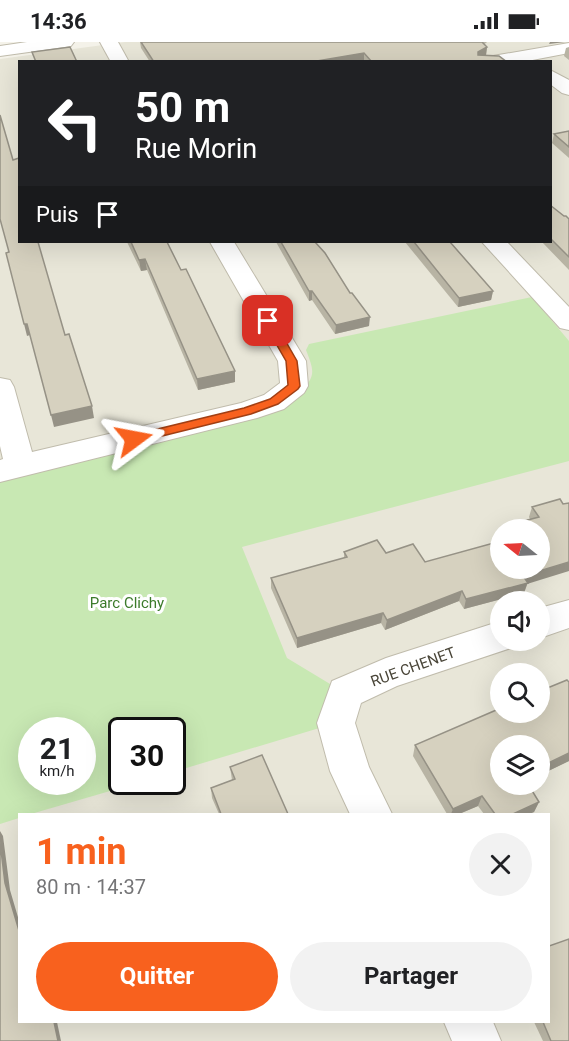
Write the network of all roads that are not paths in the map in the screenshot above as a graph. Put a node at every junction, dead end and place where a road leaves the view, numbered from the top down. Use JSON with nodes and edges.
{"nodes":[{"id":1,"x":65,"y":42,"type":"edge"},
{"id":2,"x":110,"y":42,"type":"edge"},
{"id":3,"x":569,"y":48,"type":"edge"},
{"id":4,"x":0,"y":51,"type":"edge"},
{"id":5,"x":528,"y":58,"type":"edge"},
{"id":6,"x":119,"y":60,"type":"edge"},
{"id":7,"x":508,"y":60,"type":"edge"},
{"id":8,"x":552,"y":76,"type":"edge"},
{"id":9,"x":569,"y":89,"type":"edge"},
{"id":10,"x":223,"y":243,"type":"edge"},
{"id":11,"x":495,"y":243,"type":"edge"},
{"id":12,"x":569,"y":322,"type":"edge"},
{"id":13,"x":0,"y":387,"type":"edge"},
{"id":14,"x":10,"y":469,"type":"edge"},
{"id":15,"x":569,"y":614,"type":"edge"},
{"id":16,"x":550,"y":620,"type":"edge"},
{"id":17,"x":490,"y":640,"type":"edge"},
{"id":18,"x":370,"y":813,"type":"edge"},
{"id":19,"x":468,"y":1023,"type":"edge"},
{"id":20,"x":477,"y":1041,"type":"edge"}],
"edges":[{"from":1,"to":4,"type":"street"},
{"from":2,"to":6,"type":"street"},
{"from":3,"to":5,"type":"street"},
{"from":5,"to":7,"type":"street"},
{"from":8,"to":9,"type":"street"},
{"from":10,"to":14,"type":"street"},
{"from":11,"to":12,"type":"street"},
{"from":13,"to":14,"type":"street"},
{"from":15,"to":16,"type":"street"},
{"from":17,"to":18,"type":"street","name":"RUE CHENET"},
{"from":19,"to":20,"type":"street"}]}
